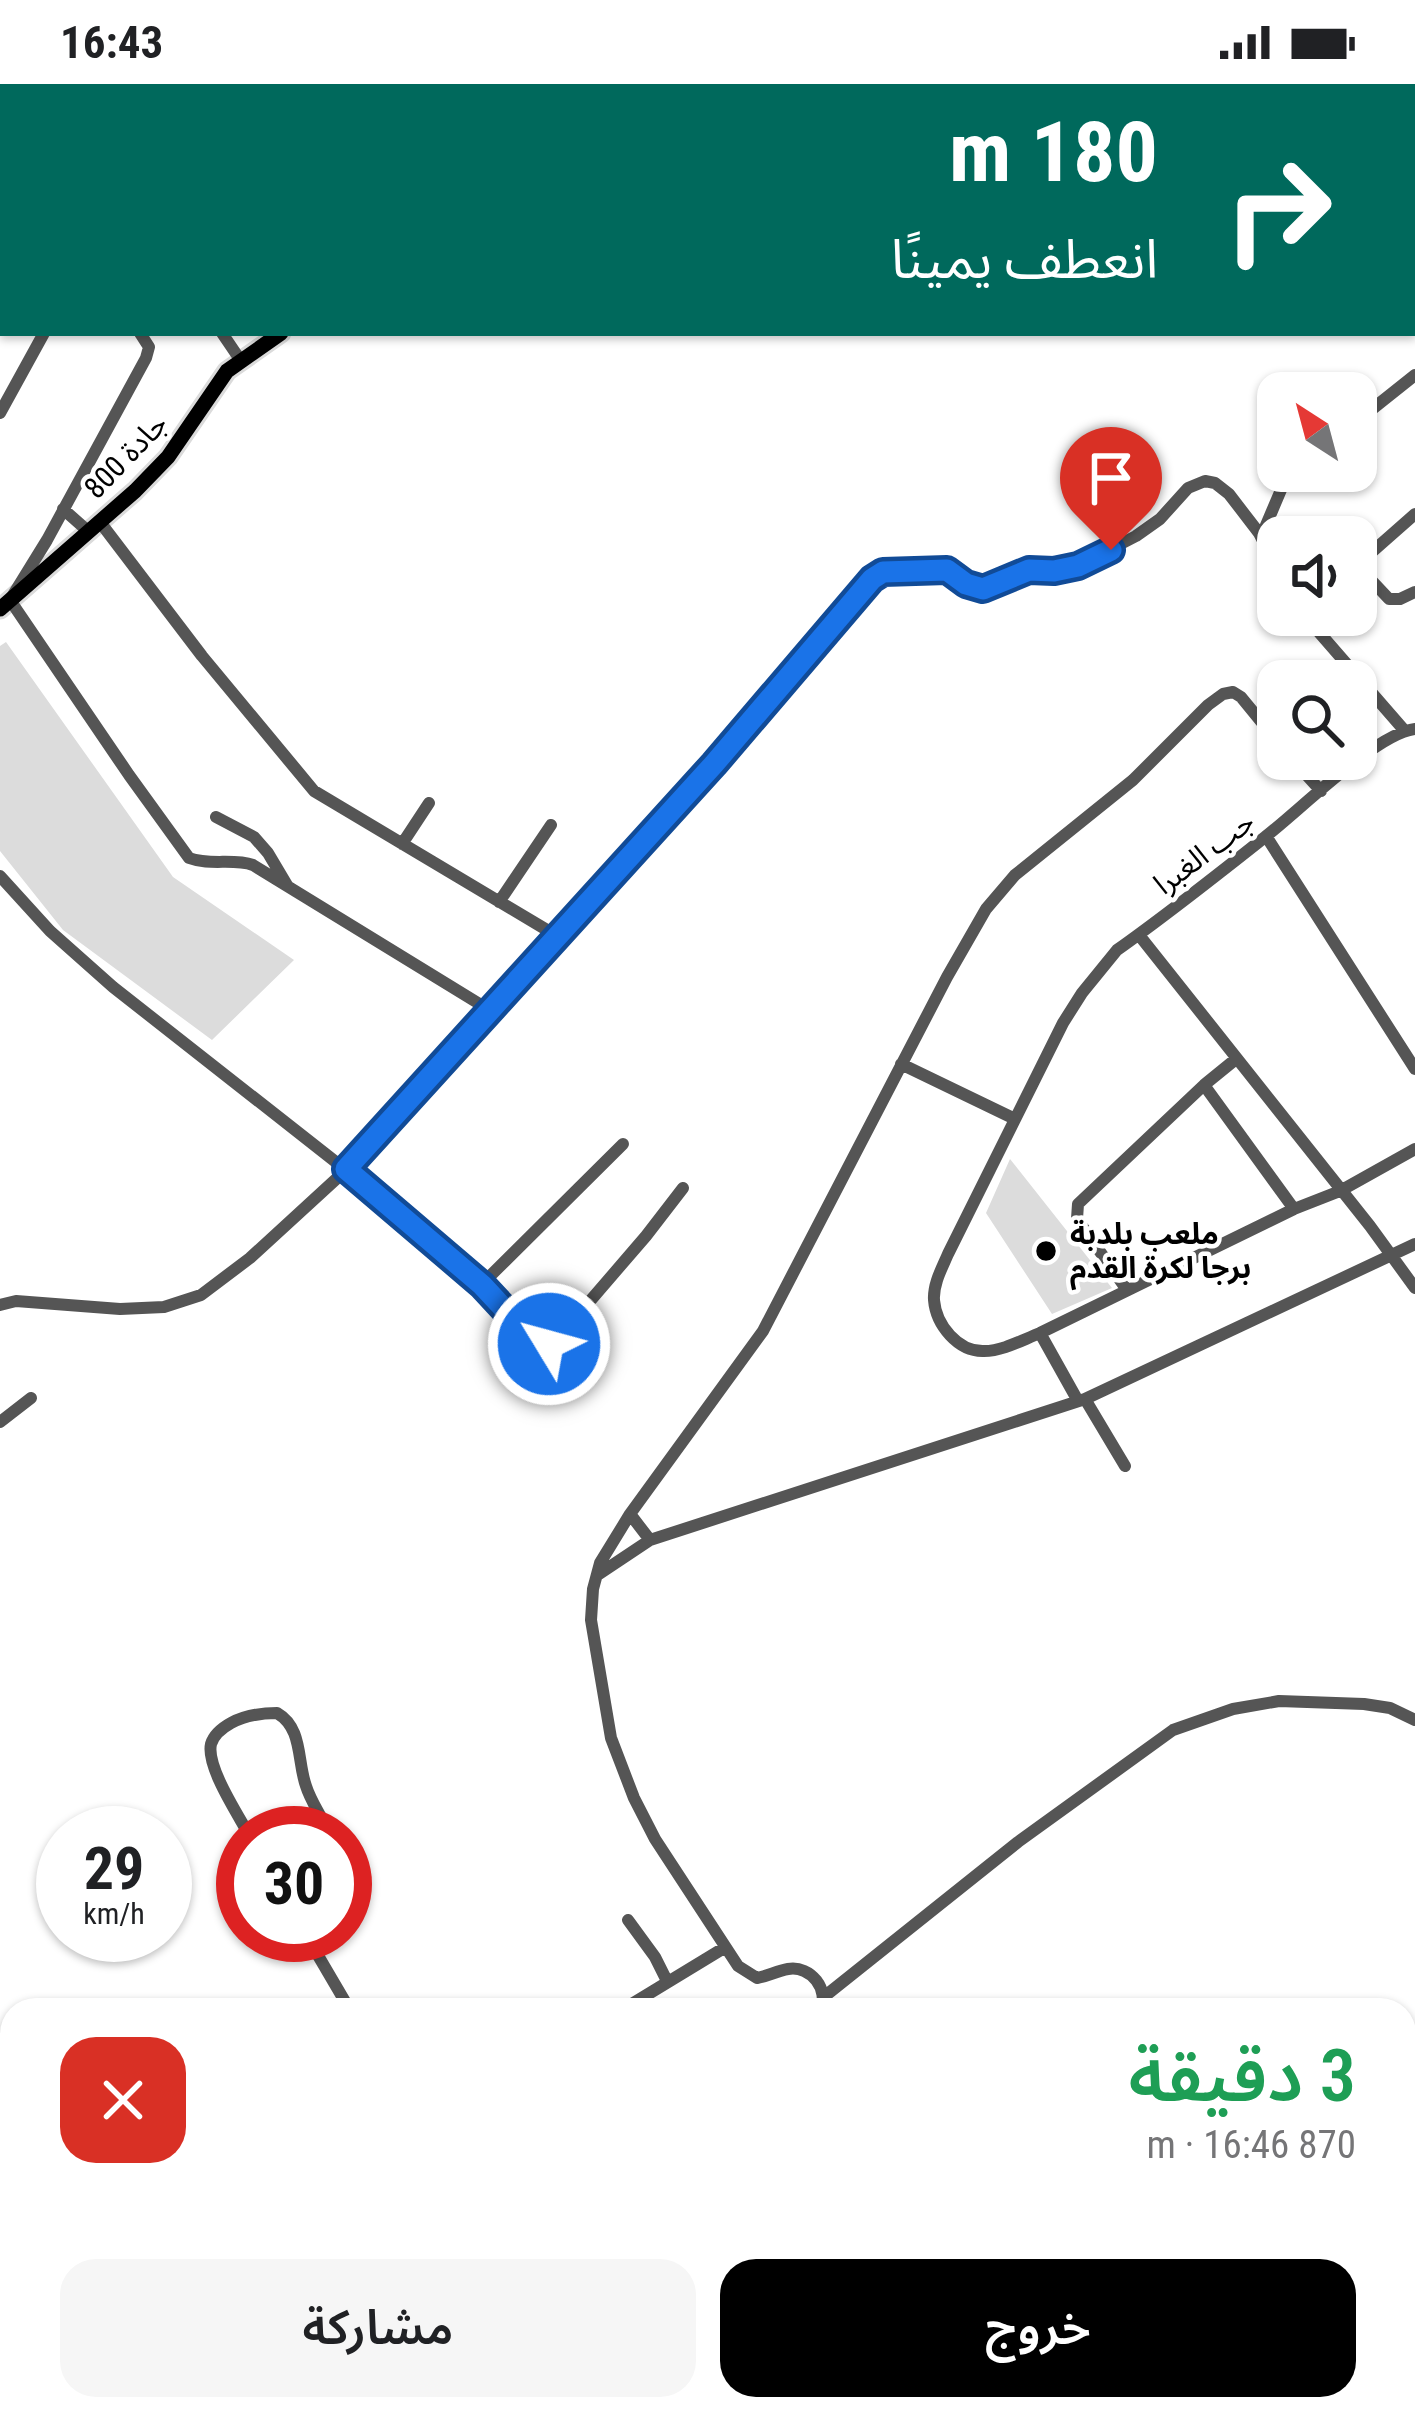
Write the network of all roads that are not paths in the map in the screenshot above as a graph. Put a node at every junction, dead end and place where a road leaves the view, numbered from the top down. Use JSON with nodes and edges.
{"nodes":[{"id":1,"x":42,"y":336,"type":"edge"},
{"id":2,"x":142,"y":336,"type":"edge"},
{"id":3,"x":224,"y":336,"type":"edge"},
{"id":4,"x":276,"y":336,"type":"edge"},
{"id":5,"x":241,"y":361,"type":"junction"},
{"id":6,"x":1415,"y":375,"type":"edge"},
{"id":7,"x":1377,"y":405,"type":"edge"},
{"id":8,"x":0,"y":413,"type":"edge"},
{"id":9,"x":64,"y":509,"type":"junction"},
{"id":10,"x":1415,"y":514,"type":"edge"},
{"id":11,"x":94,"y":527,"type":"junction"},
{"id":12,"x":1257,"y":532,"type":"edge"},
{"id":13,"x":1377,"y":547,"type":"edge"},
{"id":14,"x":1377,"y":587,"type":"edge"},
{"id":15,"x":1415,"y":592,"type":"edge"},
{"id":16,"x":5,"y":604,"type":"edge"},
{"id":17,"x":1323,"y":636,"type":"edge"},
{"id":18,"x":1257,"y":716,"type":"edge"},
{"id":19,"x":1410,"y":730,"type":"edge"},
{"id":20,"x":1311,"y":780,"type":"edge"},
{"id":21,"x":1321,"y":791,"type":"junction"},
{"id":22,"x":429,"y":803,"type":"dead end"},
{"id":23,"x":216,"y":817,"type":"dead end"},
{"id":24,"x":551,"y":825,"type":"dead end"},
{"id":25,"x":1266,"y":836,"type":"junction"},
{"id":26,"x":402,"y":844,"type":"junction"},
{"id":27,"x":0,"y":876,"type":"edge"},
{"id":28,"x":291,"y":890,"type":"junction"},
{"id":29,"x":499,"y":902,"type":"junction"},
{"id":30,"x":1139,"y":934,"type":"junction"},
{"id":31,"x":557,"y":936,"type":"junction"},
{"id":32,"x":491,"y":1011,"type":"junction"},
{"id":33,"x":1236,"y":1059,"type":"junction"},
{"id":34,"x":901,"y":1064,"type":"junction"},
{"id":35,"x":1415,"y":1070,"type":"edge"},
{"id":36,"x":1204,"y":1084,"type":"junction"},
{"id":37,"x":1015,"y":1119,"type":"junction"},
{"id":38,"x":623,"y":1144,"type":"dead end"},
{"id":39,"x":1415,"y":1149,"type":"edge"},
{"id":40,"x":346,"y":1169,"type":"junction"},
{"id":41,"x":683,"y":1188,"type":"dead end"},
{"id":42,"x":1340,"y":1191,"type":"junction"},
{"id":43,"x":1294,"y":1209,"type":"junction"},
{"id":44,"x":1415,"y":1244,"type":"edge"},
{"id":45,"x":1389,"y":1256,"type":"junction"},
{"id":46,"x":482,"y":1285,"type":"junction"},
{"id":47,"x":1415,"y":1288,"type":"edge"},
{"id":48,"x":1127,"y":1291,"type":"junction"},
{"id":49,"x":0,"y":1305,"type":"edge"},
{"id":50,"x":1040,"y":1333,"type":"junction"},
{"id":51,"x":31,"y":1398,"type":"dead end"},
{"id":52,"x":1082,"y":1400,"type":"junction"},
{"id":53,"x":0,"y":1422,"type":"edge"},
{"id":54,"x":1125,"y":1466,"type":"dead end"},
{"id":55,"x":630,"y":1514,"type":"junction"},
{"id":56,"x":650,"y":1540,"type":"junction"},
{"id":57,"x":598,"y":1575,"type":"junction"},
{"id":58,"x":1415,"y":1720,"type":"edge"},
{"id":59,"x":234,"y":1806,"type":"edge"},
{"id":60,"x":315,"y":1806,"type":"edge"},
{"id":61,"x":628,"y":1919,"type":"dead end"},
{"id":62,"x":724,"y":1948,"type":"junction"},
{"id":63,"x":322,"y":1962,"type":"edge"},
{"id":64,"x":667,"y":1981,"type":"junction"},
{"id":65,"x":343,"y":1998,"type":"edge"},
{"id":66,"x":641,"y":1998,"type":"edge"},
{"id":67,"x":822,"y":1998,"type":"edge"},
{"id":68,"x":829,"y":1998,"type":"edge"}],
"edges":[{"from":1,"to":8,"type":"street"},
{"from":2,"to":9,"type":"street"},
{"from":3,"to":5,"type":"street"},
{"from":4,"to":5,"type":"main road","name":"جادة 800"},
{"from":5,"to":11,"type":"main road","name":"جادة 800"},
{"from":6,"to":7,"type":"street"},
{"from":9,"to":11,"type":"street"},
{"from":9,"to":16,"type":"street"},
{"from":10,"to":13,"type":"street"},
{"from":11,"to":16,"type":"main road","name":"جادة 800"},
{"from":11,"to":26,"type":"street"},
{"from":12,"to":31,"type":"street"},
{"from":14,"to":15,"type":"street"},
{"from":16,"to":28,"type":"street"},
{"from":17,"to":19,"type":"street"},
{"from":18,"to":34,"type":"street"},
{"from":19,"to":21,"type":"street","name":"جب الغبرا"},
{"from":20,"to":21,"type":"street"},
{"from":21,"to":25,"type":"street","name":"جب الغبرا"},
{"from":22,"to":26,"type":"street"},
{"from":23,"to":28,"type":"street"},
{"from":24,"to":29,"type":"street"},
{"from":25,"to":30,"type":"street","name":"جب الغبرا"},
{"from":25,"to":35,"type":"street"},
{"from":26,"to":29,"type":"street"},
{"from":27,"to":40,"type":"street"},
{"from":28,"to":32,"type":"street"},
{"from":29,"to":31,"type":"street"},
{"from":30,"to":33,"type":"street"},
{"from":30,"to":37,"type":"street","name":"جب الغبرا"},
{"from":31,"to":32,"type":"street"},
{"from":32,"to":40,"type":"street"},
{"from":33,"to":36,"type":"street"},
{"from":33,"to":42,"type":"street"},
{"from":34,"to":37,"type":"street"},
{"from":34,"to":55,"type":"street"},
{"from":36,"to":43,"type":"street"},
{"from":36,"to":48,"type":"street"},
{"from":37,"to":50,"type":"street","name":"جب الغبرا"},
{"from":38,"to":46,"type":"street"},
{"from":39,"to":42,"type":"street"},
{"from":40,"to":46,"type":"street"},
{"from":40,"to":49,"type":"street"},
{"from":41,"to":46,"type":"street"},
{"from":42,"to":43,"type":"street"},
{"from":42,"to":45,"type":"street"},
{"from":43,"to":48,"type":"street"},
{"from":44,"to":45,"type":"street"},
{"from":45,"to":47,"type":"street"},
{"from":45,"to":52,"type":"street"},
{"from":48,"to":50,"type":"street"},
{"from":50,"to":52,"type":"street"},
{"from":51,"to":53,"type":"street"},
{"from":52,"to":54,"type":"street"},
{"from":52,"to":56,"type":"street"},
{"from":55,"to":56,"type":"street"},
{"from":55,"to":57,"type":"street"},
{"from":56,"to":57,"type":"street"},
{"from":57,"to":62,"type":"street"},
{"from":58,"to":68,"type":"street"},
{"from":59,"to":60,"type":"street"},
{"from":61,"to":64,"type":"street"},
{"from":62,"to":64,"type":"street"},
{"from":62,"to":67,"type":"street"},
{"from":63,"to":65,"type":"street"},
{"from":64,"to":66,"type":"street"}]}
